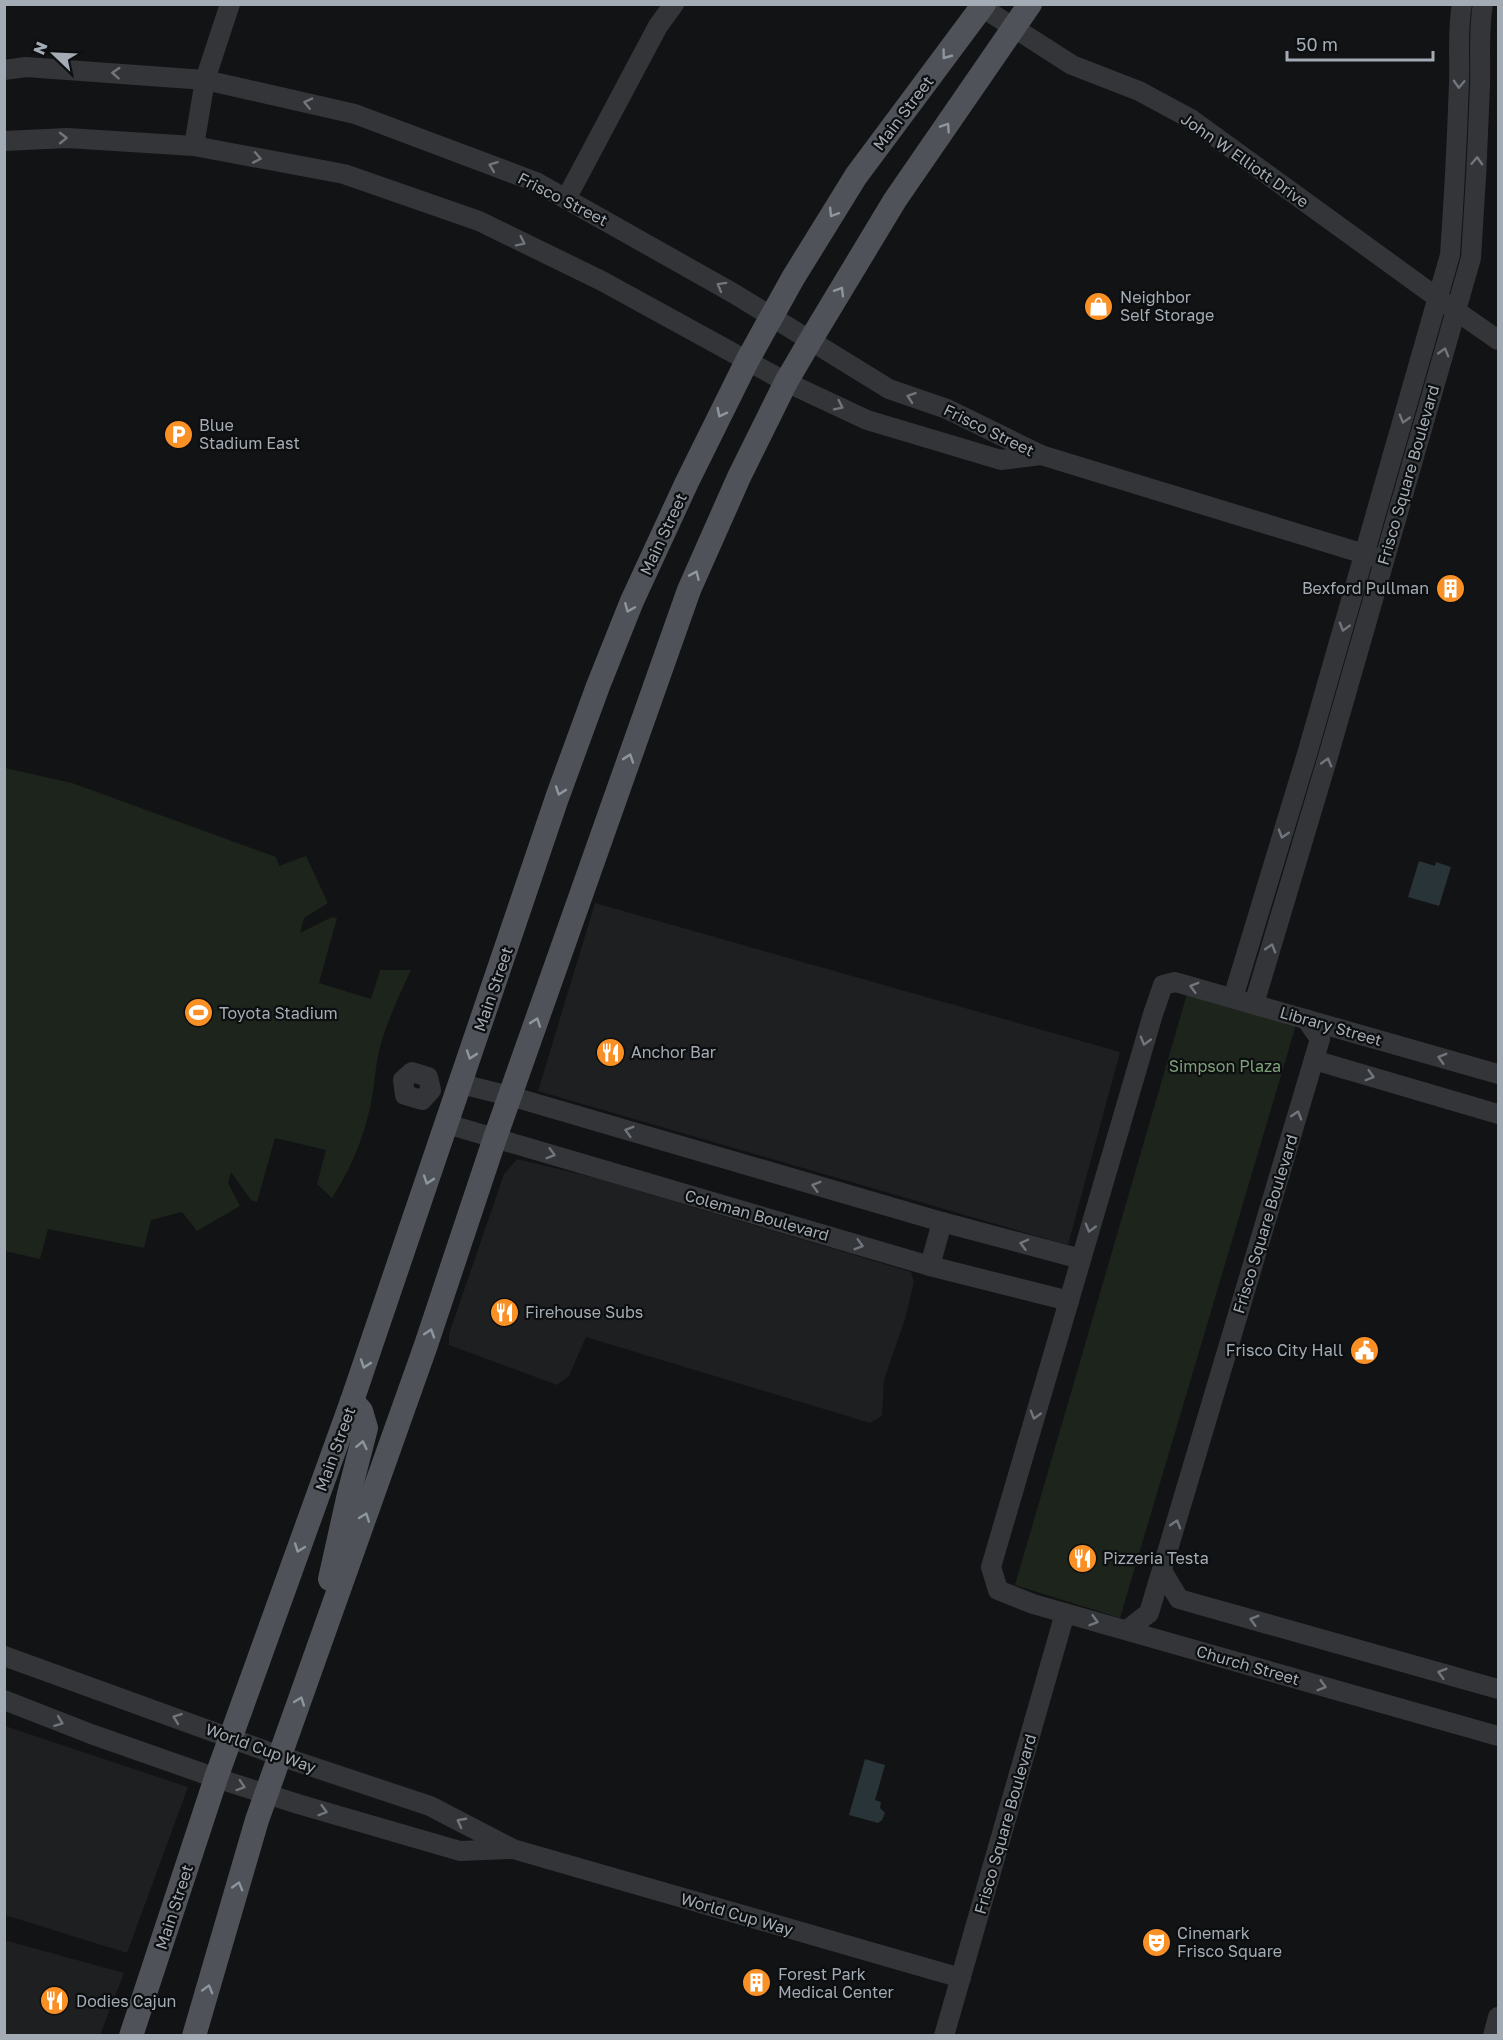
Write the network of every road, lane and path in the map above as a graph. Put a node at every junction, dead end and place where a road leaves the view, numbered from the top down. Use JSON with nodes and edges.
{"nodes":[{"id":1,"x":231,"y":4,"type":"edge"},
{"id":2,"x":674,"y":4,"type":"edge"},
{"id":3,"x":1030,"y":4,"type":"edge"},
{"id":4,"x":1462,"y":4,"type":"edge"},
{"id":5,"x":1483,"y":4,"type":"edge"},
{"id":6,"x":981,"y":6,"type":"edge"},
{"id":7,"x":1013,"y":29,"type":"junction"},
{"id":8,"x":4,"y":70,"type":"edge"},
{"id":9,"x":205,"y":80,"type":"junction"},
{"id":10,"x":4,"y":141,"type":"edge"},
{"id":11,"x":195,"y":146,"type":"junction"},
{"id":12,"x":566,"y":199,"type":"junction"},
{"id":13,"x":1438,"y":299,"type":"junction"},
{"id":14,"x":1455,"y":311,"type":"junction"},
{"id":15,"x":771,"y":316,"type":"junction"},
{"id":16,"x":810,"y":340,"type":"junction"},
{"id":17,"x":1498,"y":340,"type":"edge"},
{"id":18,"x":747,"y":361,"type":"junction"},
{"id":19,"x":786,"y":382,"type":"junction"},
{"id":20,"x":1041,"y":455,"type":"junction"},
{"id":21,"x":1365,"y":554,"type":"junction"},
{"id":22,"x":1384,"y":560,"type":"junction"},
{"id":23,"x":1233,"y":998,"type":"junction"},
{"id":24,"x":1254,"y":1004,"type":"junction"},
{"id":25,"x":1306,"y":1019,"type":"junction"},
{"id":26,"x":1314,"y":1060,"type":"junction"},
{"id":27,"x":1498,"y":1074,"type":"edge"},
{"id":28,"x":400,"y":1079,"type":"dead end"},
{"id":29,"x":459,"y":1091,"type":"junction"},
{"id":30,"x":510,"y":1096,"type":"junction"},
{"id":31,"x":1498,"y":1114,"type":"edge"},
{"id":32,"x":447,"y":1124,"type":"junction"},
{"id":33,"x":495,"y":1138,"type":"junction"},
{"id":34,"x":942,"y":1222,"type":"junction"},
{"id":35,"x":1081,"y":1259,"type":"junction"},
{"id":36,"x":930,"y":1266,"type":"junction"},
{"id":37,"x":1069,"y":1301,"type":"junction"},
{"id":38,"x":352,"y":1401,"type":"junction"},
{"id":39,"x":1162,"y":1571,"type":"junction"},
{"id":40,"x":1065,"y":1613,"type":"junction"},
{"id":41,"x":326,"y":1626,"type":"junction"},
{"id":42,"x":1127,"y":1630,"type":"junction"},
{"id":43,"x":4,"y":1656,"type":"edge"},
{"id":44,"x":1498,"y":1689,"type":"edge"},
{"id":45,"x":4,"y":1700,"type":"edge"},
{"id":46,"x":1498,"y":1736,"type":"edge"},
{"id":47,"x":232,"y":1737,"type":"junction"},
{"id":48,"x":280,"y":1756,"type":"junction"},
{"id":49,"x":216,"y":1778,"type":"junction"},
{"id":50,"x":267,"y":1794,"type":"junction"},
{"id":51,"x":513,"y":1849,"type":"junction"},
{"id":52,"x":961,"y":1978,"type":"junction"},
{"id":53,"x":1498,"y":2017,"type":"edge"},
{"id":54,"x":131,"y":2036,"type":"edge"},
{"id":55,"x":194,"y":2036,"type":"edge"},
{"id":56,"x":944,"y":2036,"type":"edge"},
{"id":57,"x":1493,"y":2036,"type":"edge"}],
"edges":[{"from":1,"to":9,"type":"street"},
{"from":2,"to":12,"type":"street"},
{"from":3,"to":7,"type":"main road"},
{"from":4,"to":13,"type":"street","name":"Frisco Square Boulevard","one_way":true},
{"from":14,"to":5,"type":"street","name":"Frisco Square Boulevard","one_way":true},
{"from":6,"to":7,"type":"street","name":"John W Elliott Drive"},
{"from":6,"to":15,"type":"main road","name":"Main Street","one_way":true},
{"from":7,"to":13,"type":"street","name":"John W Elliott Drive"},
{"from":16,"to":7,"type":"main road","one_way":true},
{"from":9,"to":8,"type":"street","name":"Frisco Street","one_way":true},
{"from":9,"to":11,"type":"street"},
{"from":12,"to":9,"type":"street","name":"Frisco Street","one_way":true},
{"from":10,"to":11,"type":"street","name":"Frisco Street","one_way":true},
{"from":11,"to":18,"type":"street","name":"Frisco Street","one_way":true},
{"from":15,"to":12,"type":"street","name":"Frisco Street","one_way":true},
{"from":13,"to":14,"type":"street","name":"John W Elliott Drive"},
{"from":13,"to":21,"type":"street","name":"Frisco Square Boulevard","one_way":true},
{"from":14,"to":17,"type":"street","name":"John W Elliott Drive"},
{"from":22,"to":14,"type":"street","name":"Frisco Square Boulevard","one_way":true},
{"from":15,"to":16,"type":"street","name":"Frisco Street"},
{"from":15,"to":18,"type":"main road","name":"Main Street"},
{"from":16,"to":19,"type":"main road"},
{"from":20,"to":16,"type":"street","name":"Frisco Street","one_way":true},
{"from":18,"to":19,"type":"street","name":"Frisco Street"},
{"from":18,"to":29,"type":"main road","name":"Main Street","one_way":true},
{"from":19,"to":20,"type":"street","name":"Frisco Street","one_way":true},
{"from":30,"to":19,"type":"main road","one_way":true},
{"from":20,"to":21,"type":"street","name":"Frisco Street"},
{"from":21,"to":22,"type":"street","name":"Frisco Street"},
{"from":21,"to":23,"type":"street","name":"Frisco Square Boulevard","one_way":true},
{"from":24,"to":22,"type":"street","name":"Frisco Square Boulevard","one_way":true},
{"from":23,"to":24,"type":"street","name":"Library Street"},
{"from":23,"to":35,"type":"street","name":"Library Street","one_way":true},
{"from":24,"to":25,"type":"street","name":"Library Street"},
{"from":25,"to":26,"type":"street","name":"Frisco Square Boulevard"},
{"from":27,"to":25,"type":"street","name":"Library Street","one_way":true},
{"from":26,"to":31,"type":"street","one_way":true},
{"from":39,"to":26,"type":"street","name":"Frisco Square Boulevard","one_way":true},
{"from":28,"to":29,"type":"street"},
{"from":29,"to":30,"type":"street"},
{"from":29,"to":32,"type":"main road","name":"Main Street"},
{"from":30,"to":33,"type":"main road"},
{"from":34,"to":30,"type":"street","one_way":true},
{"from":32,"to":33,"type":"street","name":"Coleman Boulevard"},
{"from":32,"to":38,"type":"main road","name":"Main Street","one_way":true},
{"from":33,"to":36,"type":"street","name":"Coleman Boulevard","one_way":true},
{"from":41,"to":33,"type":"main road","one_way":true},
{"from":35,"to":34,"type":"street","one_way":true},
{"from":34,"to":36,"type":"street"},
{"from":35,"to":37,"type":"street"},
{"from":36,"to":37,"type":"street","name":"Coleman Boulevard"},
{"from":37,"to":40,"type":"street","name":"Church Street","one_way":true},
{"from":41,"to":38,"type":"main road","one_way":true},
{"from":38,"to":47,"type":"main road","name":"Main Street","one_way":true},
{"from":39,"to":42,"type":"street","name":"Frisco Square Boulevard"},
{"from":44,"to":39,"type":"street","one_way":true},
{"from":40,"to":42,"type":"street","name":"Church Street","one_way":true},
{"from":40,"to":52,"type":"street","name":"Frisco Square Boulevard"},
{"from":48,"to":41,"type":"main road","one_way":true},
{"from":42,"to":46,"type":"street","name":"Church Street","one_way":true},
{"from":47,"to":43,"type":"street","name":"World Cup Way","one_way":true},
{"from":45,"to":49,"type":"street","name":"World Cup Way","one_way":true},
{"from":47,"to":48,"type":"street","name":"World Cup Way"},
{"from":47,"to":49,"type":"main road","name":"Main Street"},
{"from":48,"to":50,"type":"main road"},
{"from":51,"to":48,"type":"street","name":"World Cup Way","one_way":true},
{"from":49,"to":50,"type":"street","name":"World Cup Way","one_way":true},
{"from":49,"to":54,"type":"main road","name":"Main Street"},
{"from":50,"to":51,"type":"street","name":"World Cup Way","one_way":true},
{"from":55,"to":50,"type":"main road","one_way":true},
{"from":51,"to":52,"type":"street","name":"World Cup Way"},
{"from":52,"to":56,"type":"street","name":"Frisco Square Boulevard"},
{"from":53,"to":57,"type":"street"}]}
